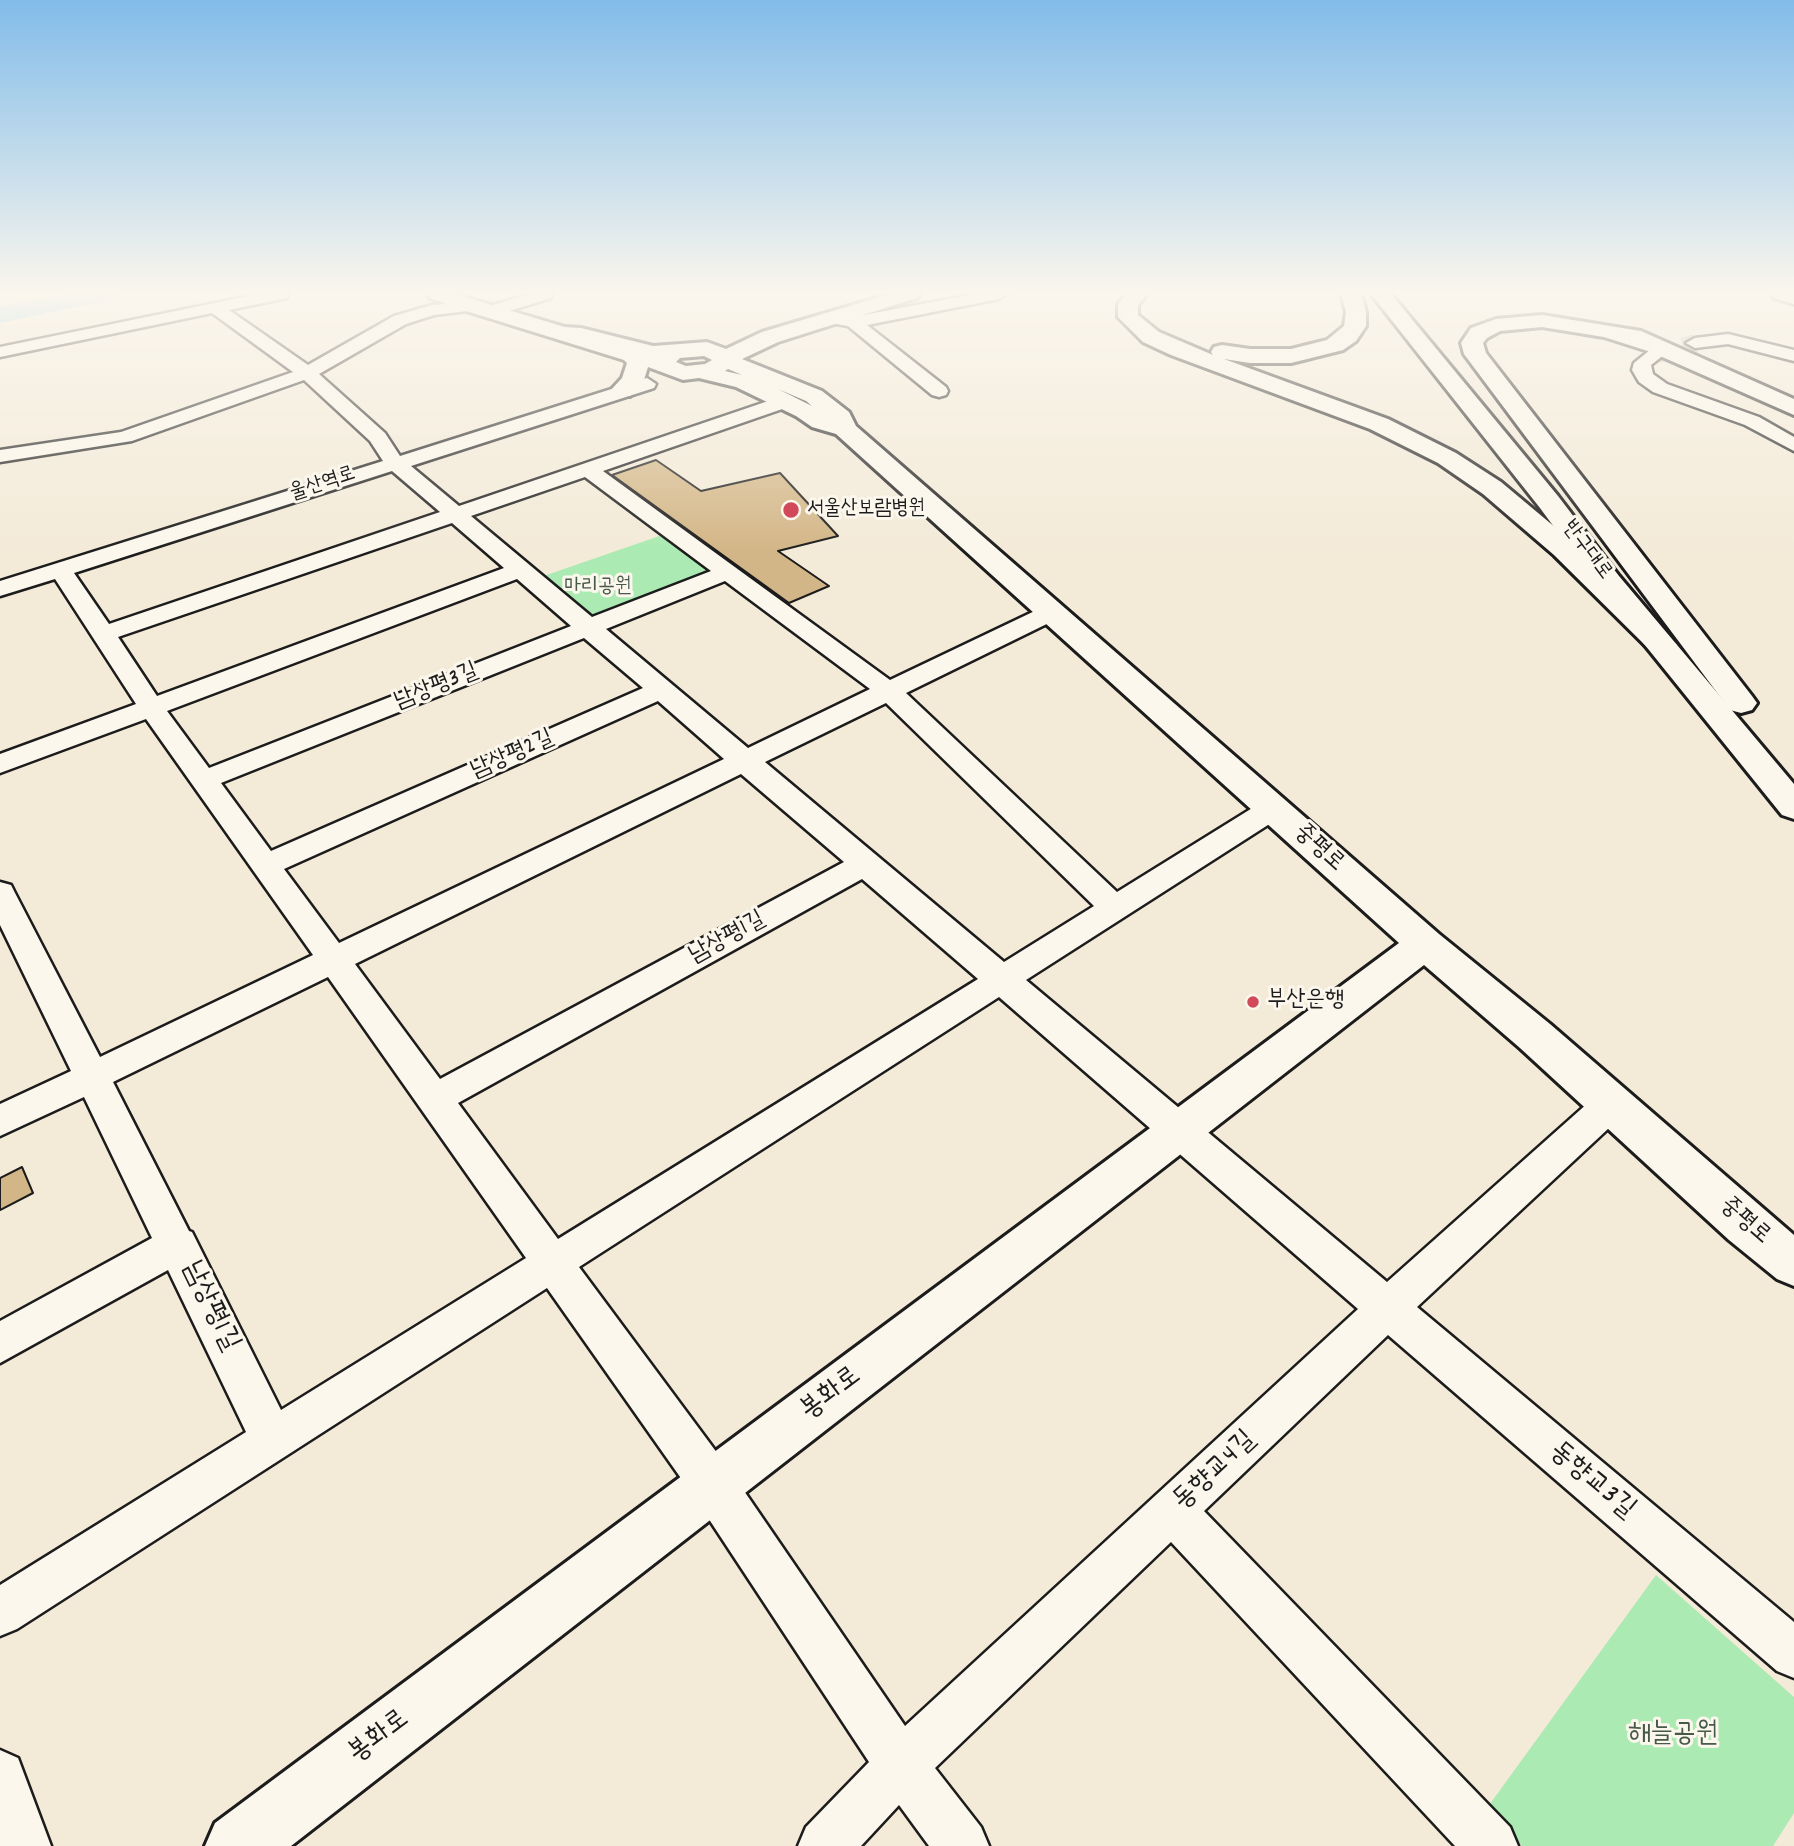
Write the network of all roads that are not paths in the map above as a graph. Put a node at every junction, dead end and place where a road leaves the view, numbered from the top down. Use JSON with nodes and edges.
{"nodes":[{"id":1,"x":287,"y":380,"type":"edge"},
{"id":2,"x":315,"y":380,"type":"edge"},
{"id":3,"x":634,"y":380,"type":"edge"},
{"id":4,"x":653,"y":380,"type":"edge"},
{"id":5,"x":738,"y":380,"type":"edge"},
{"id":6,"x":764,"y":380,"type":"edge"},
{"id":7,"x":781,"y":380,"type":"edge"},
{"id":8,"x":925,"y":380,"type":"edge"},
{"id":9,"x":1262,"y":380,"type":"edge"},
{"id":10,"x":1451,"y":380,"type":"edge"},
{"id":11,"x":1472,"y":380,"type":"edge"},
{"id":12,"x":1495,"y":380,"type":"edge"},
{"id":13,"x":1649,"y":380,"type":"edge"},
{"id":14,"x":1728,"y":380,"type":"edge"},
{"id":15,"x":1750,"y":380,"type":"edge"},
{"id":16,"x":622,"y":391,"type":"junction"},
{"id":17,"x":939,"y":391,"type":"dead end"},
{"id":18,"x":791,"y":395,"type":"junction"},
{"id":19,"x":1794,"y":400,"type":"edge"},
{"id":20,"x":1794,"y":408,"type":"edge"},
{"id":21,"x":1794,"y":445,"type":"edge"},
{"id":22,"x":0,"y":456,"type":"edge"},
{"id":23,"x":394,"y":462,"type":"junction"},
{"id":24,"x":589,"y":470,"type":"junction"},
{"id":25,"x":455,"y":515,"type":"junction"},
{"id":26,"x":60,"y":570,"type":"junction"},
{"id":27,"x":520,"y":570,"type":"junction"},
{"id":28,"x":728,"y":572,"type":"junction"},
{"id":29,"x":0,"y":589,"type":"edge"},
{"id":30,"x":1050,"y":613,"type":"junction"},
{"id":31,"x":588,"y":628,"type":"junction"},
{"id":32,"x":104,"y":634,"type":"junction"},
{"id":33,"x":1662,"y":645,"type":"junction"},
{"id":34,"x":661,"y":690,"type":"junction"},
{"id":35,"x":889,"y":691,"type":"junction"},
{"id":36,"x":1741,"y":703,"type":"junction"},
{"id":37,"x":151,"y":707,"type":"junction"},
{"id":38,"x":1768,"y":734,"type":"dead end"},
{"id":39,"x":744,"y":761,"type":"junction"},
{"id":40,"x":0,"y":764,"type":"edge"},
{"id":41,"x":204,"y":780,"type":"junction"},
{"id":42,"x":1794,"y":807,"type":"edge"},
{"id":43,"x":1272,"y":809,"type":"junction"},
{"id":44,"x":865,"y":864,"type":"junction"},
{"id":45,"x":265,"y":865,"type":"junction"},
{"id":46,"x":0,"y":893,"type":"edge"},
{"id":47,"x":1115,"y":908,"type":"junction"},
{"id":48,"x":1425,"y":944,"type":"junction"},
{"id":49,"x":334,"y":960,"type":"junction"},
{"id":50,"x":1000,"y":980,"type":"junction"},
{"id":51,"x":93,"y":1076,"type":"junction"},
{"id":52,"x":434,"y":1099,"type":"junction"},
{"id":53,"x":1611,"y":1104,"type":"junction"},
{"id":54,"x":0,"y":1121,"type":"edge"},
{"id":55,"x":1178,"y":1132,"type":"junction"},
{"id":56,"x":178,"y":1244,"type":"junction"},
{"id":57,"x":552,"y":1263,"type":"junction"},
{"id":58,"x":1794,"y":1264,"type":"edge"},
{"id":59,"x":1387,"y":1310,"type":"junction"},
{"id":60,"x":0,"y":1343,"type":"edge"},
{"id":61,"x":273,"y":1440,"type":"junction"},
{"id":62,"x":713,"y":1485,"type":"junction"},
{"id":63,"x":1174,"y":1512,"type":"junction"},
{"id":64,"x":0,"y":1612,"type":"edge"},
{"id":65,"x":1794,"y":1654,"type":"edge"},
{"id":66,"x":901,"y":1765,"type":"junction"},
{"id":67,"x":0,"y":1776,"type":"edge"},
{"id":68,"x":24,"y":1846,"type":"edge"},
{"id":69,"x":238,"y":1846,"type":"edge"},
{"id":70,"x":825,"y":1846,"type":"edge"},
{"id":71,"x":962,"y":1846,"type":"edge"},
{"id":72,"x":1490,"y":1846,"type":"edge"}],
"edges":[{"from":1,"to":22,"type":"street"},
{"from":2,"to":23,"type":"street"},
{"from":3,"to":16,"type":"main road"},
{"from":4,"to":16,"type":"street","name":"울산역로"},
{"from":5,"to":18,"type":"main road"},
{"from":6,"to":18,"type":"main road"},
{"from":7,"to":18,"type":"main road"},
{"from":8,"to":17,"type":"street"},
{"from":9,"to":33,"type":"main road"},
{"from":10,"to":33,"type":"main road","name":"반구대로"},
{"from":11,"to":36,"type":"main road","name":"반구대로"},
{"from":12,"to":36,"type":"main road"},
{"from":13,"to":21,"type":"street"},
{"from":14,"to":20,"type":"main road"},
{"from":15,"to":19,"type":"main road"},
{"from":16,"to":23,"type":"street","name":"울산역로"},
{"from":18,"to":24,"type":"street"},
{"from":18,"to":30,"type":"main road","name":"중평로"},
{"from":23,"to":25,"type":"street"},
{"from":23,"to":26,"type":"street","name":"울산역로"},
{"from":24,"to":25,"type":"street"},
{"from":24,"to":28,"type":"street"},
{"from":25,"to":27,"type":"street"},
{"from":25,"to":32,"type":"street"},
{"from":26,"to":29,"type":"street","name":"울산역로"},
{"from":26,"to":32,"type":"street"},
{"from":27,"to":31,"type":"street"},
{"from":27,"to":37,"type":"street"},
{"from":28,"to":31,"type":"street","name":"남상평3길"},
{"from":28,"to":35,"type":"street"},
{"from":30,"to":35,"type":"street"},
{"from":30,"to":43,"type":"main road","name":"중평로"},
{"from":31,"to":34,"type":"street"},
{"from":31,"to":41,"type":"street","name":"남상평3길"},
{"from":32,"to":37,"type":"street"},
{"from":33,"to":42,"type":"main road","name":"반구대로"},
{"from":34,"to":39,"type":"street"},
{"from":34,"to":45,"type":"street","name":"남상평2길"},
{"from":35,"to":39,"type":"street"},
{"from":35,"to":47,"type":"street"},
{"from":36,"to":38,"type":"main road","name":"반구대로"},
{"from":37,"to":40,"type":"street"},
{"from":37,"to":41,"type":"street"},
{"from":39,"to":44,"type":"street"},
{"from":39,"to":49,"type":"street"},
{"from":41,"to":45,"type":"street"},
{"from":43,"to":47,"type":"street"},
{"from":43,"to":48,"type":"main road","name":"중평로"},
{"from":44,"to":50,"type":"street"},
{"from":44,"to":52,"type":"street","name":"남상평1길"},
{"from":45,"to":49,"type":"street"},
{"from":46,"to":51,"type":"street"},
{"from":47,"to":50,"type":"street"},
{"from":48,"to":53,"type":"main road","name":"중평로"},
{"from":48,"to":55,"type":"main road","name":"봉화로"},
{"from":49,"to":51,"type":"street"},
{"from":49,"to":52,"type":"street"},
{"from":50,"to":55,"type":"street","name":"동향교3길"},
{"from":50,"to":57,"type":"street"},
{"from":51,"to":54,"type":"street"},
{"from":51,"to":56,"type":"street"},
{"from":52,"to":57,"type":"street"},
{"from":53,"to":58,"type":"main road","name":"중평로"},
{"from":53,"to":59,"type":"street","name":"동향교4길"},
{"from":55,"to":59,"type":"street","name":"동향교3길"},
{"from":55,"to":62,"type":"main road","name":"봉화로"},
{"from":56,"to":60,"type":"street","name":"남상평1길"},
{"from":56,"to":61,"type":"street","name":"남상평1길"},
{"from":57,"to":61,"type":"street"},
{"from":57,"to":62,"type":"street"},
{"from":59,"to":63,"type":"street","name":"동향교4길"},
{"from":59,"to":65,"type":"street","name":"동향교3길"},
{"from":61,"to":64,"type":"street"},
{"from":62,"to":66,"type":"street"},
{"from":62,"to":69,"type":"main road","name":"봉화로"},
{"from":63,"to":66,"type":"street","name":"동향교4길"},
{"from":63,"to":72,"type":"street"},
{"from":66,"to":70,"type":"street","name":"동향교4길"},
{"from":66,"to":71,"type":"street"},
{"from":67,"to":68,"type":"street"}]}
